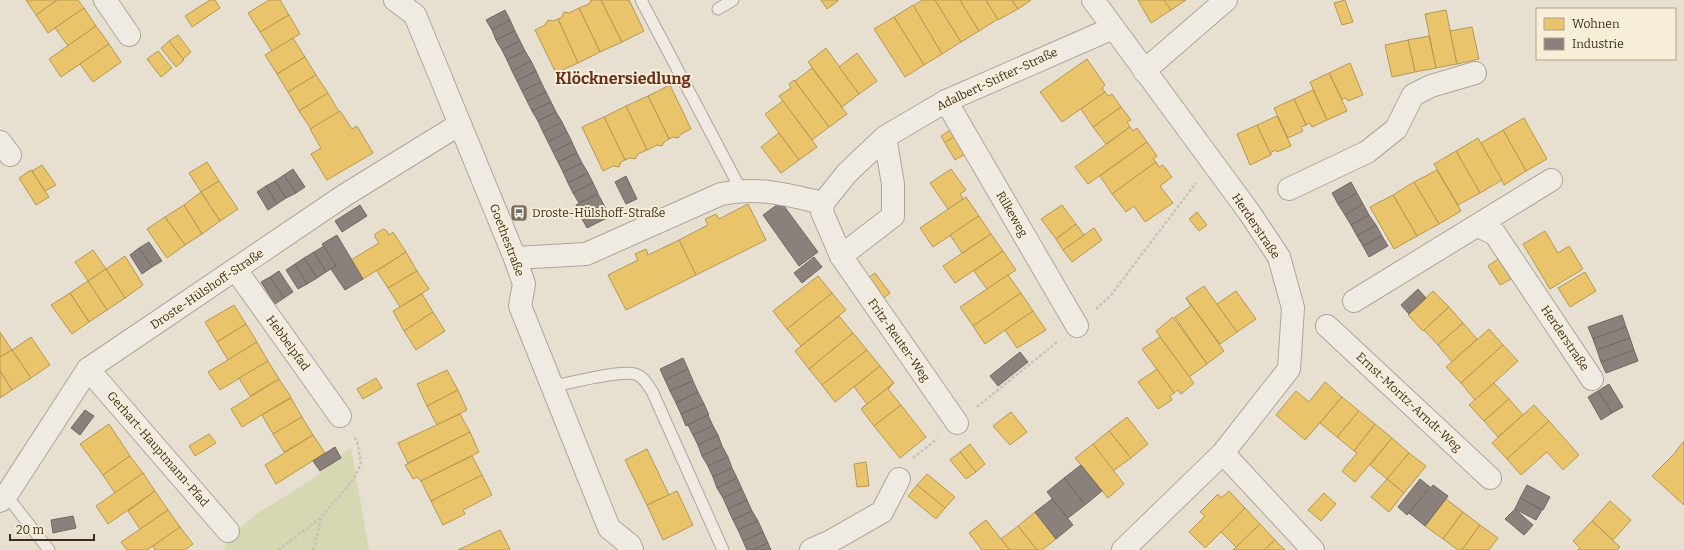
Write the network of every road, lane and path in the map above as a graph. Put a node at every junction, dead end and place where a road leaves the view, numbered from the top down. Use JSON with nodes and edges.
{"nodes":[{"id":1,"x":105,"y":0,"type":"edge"},
{"id":2,"x":395,"y":0,"type":"edge"},
{"id":3,"x":641,"y":0,"type":"edge"},
{"id":4,"x":733,"y":0,"type":"edge"},
{"id":5,"x":1093,"y":0,"type":"edge"},
{"id":6,"x":1226,"y":0,"type":"edge"},
{"id":7,"x":718,"y":9,"type":"dead end"},
{"id":8,"x":1113,"y":28,"type":"junction"},
{"id":9,"x":129,"y":35,"type":"dead end"},
{"id":10,"x":1144,"y":71,"type":"junction"},
{"id":11,"x":1475,"y":73,"type":"dead end"},
{"id":12,"x":946,"y":101,"type":"junction"},
{"id":13,"x":460,"y":124,"type":"junction"},
{"id":14,"x":885,"y":137,"type":"junction"},
{"id":15,"x":1551,"y":180,"type":"dead end"},
{"id":16,"x":1289,"y":188,"type":"dead end"},
{"id":17,"x":741,"y":190,"type":"junction"},
{"id":18,"x":824,"y":203,"type":"junction"},
{"id":19,"x":1478,"y":226,"type":"junction"},
{"id":20,"x":841,"y":256,"type":"junction"},
{"id":21,"x":515,"y":258,"type":"junction"},
{"id":22,"x":236,"y":270,"type":"junction"},
{"id":23,"x":1354,"y":301,"type":"dead end"},
{"id":24,"x":1077,"y":326,"type":"dead end"},
{"id":25,"x":1327,"y":326,"type":"dead end"},
{"id":26,"x":88,"y":369,"type":"junction"},
{"id":27,"x":1592,"y":378,"type":"dead end"},
{"id":28,"x":553,"y":386,"type":"junction"},
{"id":29,"x":340,"y":416,"type":"joint"},
{"id":30,"x":957,"y":423,"type":"dead end"},
{"id":31,"x":1223,"y":453,"type":"junction"},
{"id":32,"x":1490,"y":478,"type":"dead end"},
{"id":33,"x":899,"y":479,"type":"dead end"},
{"id":34,"x":3,"y":498,"type":"edge"},
{"id":35,"x":322,"y":516,"type":"junction"},
{"id":36,"x":228,"y":531,"type":"dead end"},
{"id":37,"x":49,"y":550,"type":"edge"},
{"id":38,"x":278,"y":550,"type":"edge"},
{"id":39,"x":313,"y":550,"type":"edge"},
{"id":40,"x":632,"y":550,"type":"edge"},
{"id":41,"x":723,"y":550,"type":"edge"},
{"id":42,"x":811,"y":550,"type":"edge"},
{"id":43,"x":1123,"y":550,"type":"edge"},
{"id":44,"x":1313,"y":550,"type":"edge"}],
"edges":[{"from":1,"to":9,"type":"street"},
{"from":2,"to":13,"type":"street","name":"Goethestraße"},
{"from":3,"to":17,"type":"lane"},
{"from":4,"to":7,"type":"lane"},
{"from":5,"to":8,"type":"street","name":"Herderstraße"},
{"from":6,"to":10,"type":"street"},
{"from":8,"to":10,"type":"street","name":"Herderstraße"},
{"from":8,"to":12,"type":"street","name":"Adalbert-Stifter-Straße"},
{"from":10,"to":31,"type":"street","name":"Herderstraße"},
{"from":11,"to":16,"type":"street"},
{"from":12,"to":14,"type":"street","name":"Adalbert-Stifter-Straße"},
{"from":12,"to":24,"type":"street","name":"Rilkeweg"},
{"from":13,"to":21,"type":"street","name":"Goethestraße"},
{"from":13,"to":22,"type":"street","name":"Droste-Hülshoff-Straße"},
{"from":14,"to":18,"type":"street","name":"Adalbert-Stifter-Straße"},
{"from":14,"to":20,"type":"street"},
{"from":15,"to":19,"type":"street"},
{"from":17,"to":18,"type":"street"},
{"from":17,"to":21,"type":"street"},
{"from":18,"to":20,"type":"street"},
{"from":19,"to":23,"type":"street"},
{"from":19,"to":27,"type":"street","name":"Herderstraße"},
{"from":20,"to":30,"type":"street","name":"Fritz-Reuter-Weg"},
{"from":21,"to":28,"type":"street","name":"Goethestraße"},
{"from":22,"to":26,"type":"street","name":"Droste-Hülshoff-Straße"},
{"from":22,"to":29,"type":"street","name":"Hebbelpfad"},
{"from":25,"to":32,"type":"street","name":"Ernst-Moritz-Arndt-Weg"},
{"from":26,"to":34,"type":"street","name":"Droste-Hülshoff-Straße"},
{"from":26,"to":36,"type":"street","name":"Gerhart-Hauptmann-Pfad"},
{"from":28,"to":40,"type":"street","name":"Goethestraße"},
{"from":28,"to":41,"type":"lane"},
{"from":29,"to":35,"type":"path"},
{"from":31,"to":43,"type":"street","name":"Herderstraße"},
{"from":31,"to":44,"type":"street"},
{"from":33,"to":42,"type":"street"},
{"from":34,"to":37,"type":"lane"},
{"from":35,"to":38,"type":"path"},
{"from":35,"to":39,"type":"path"}]}
